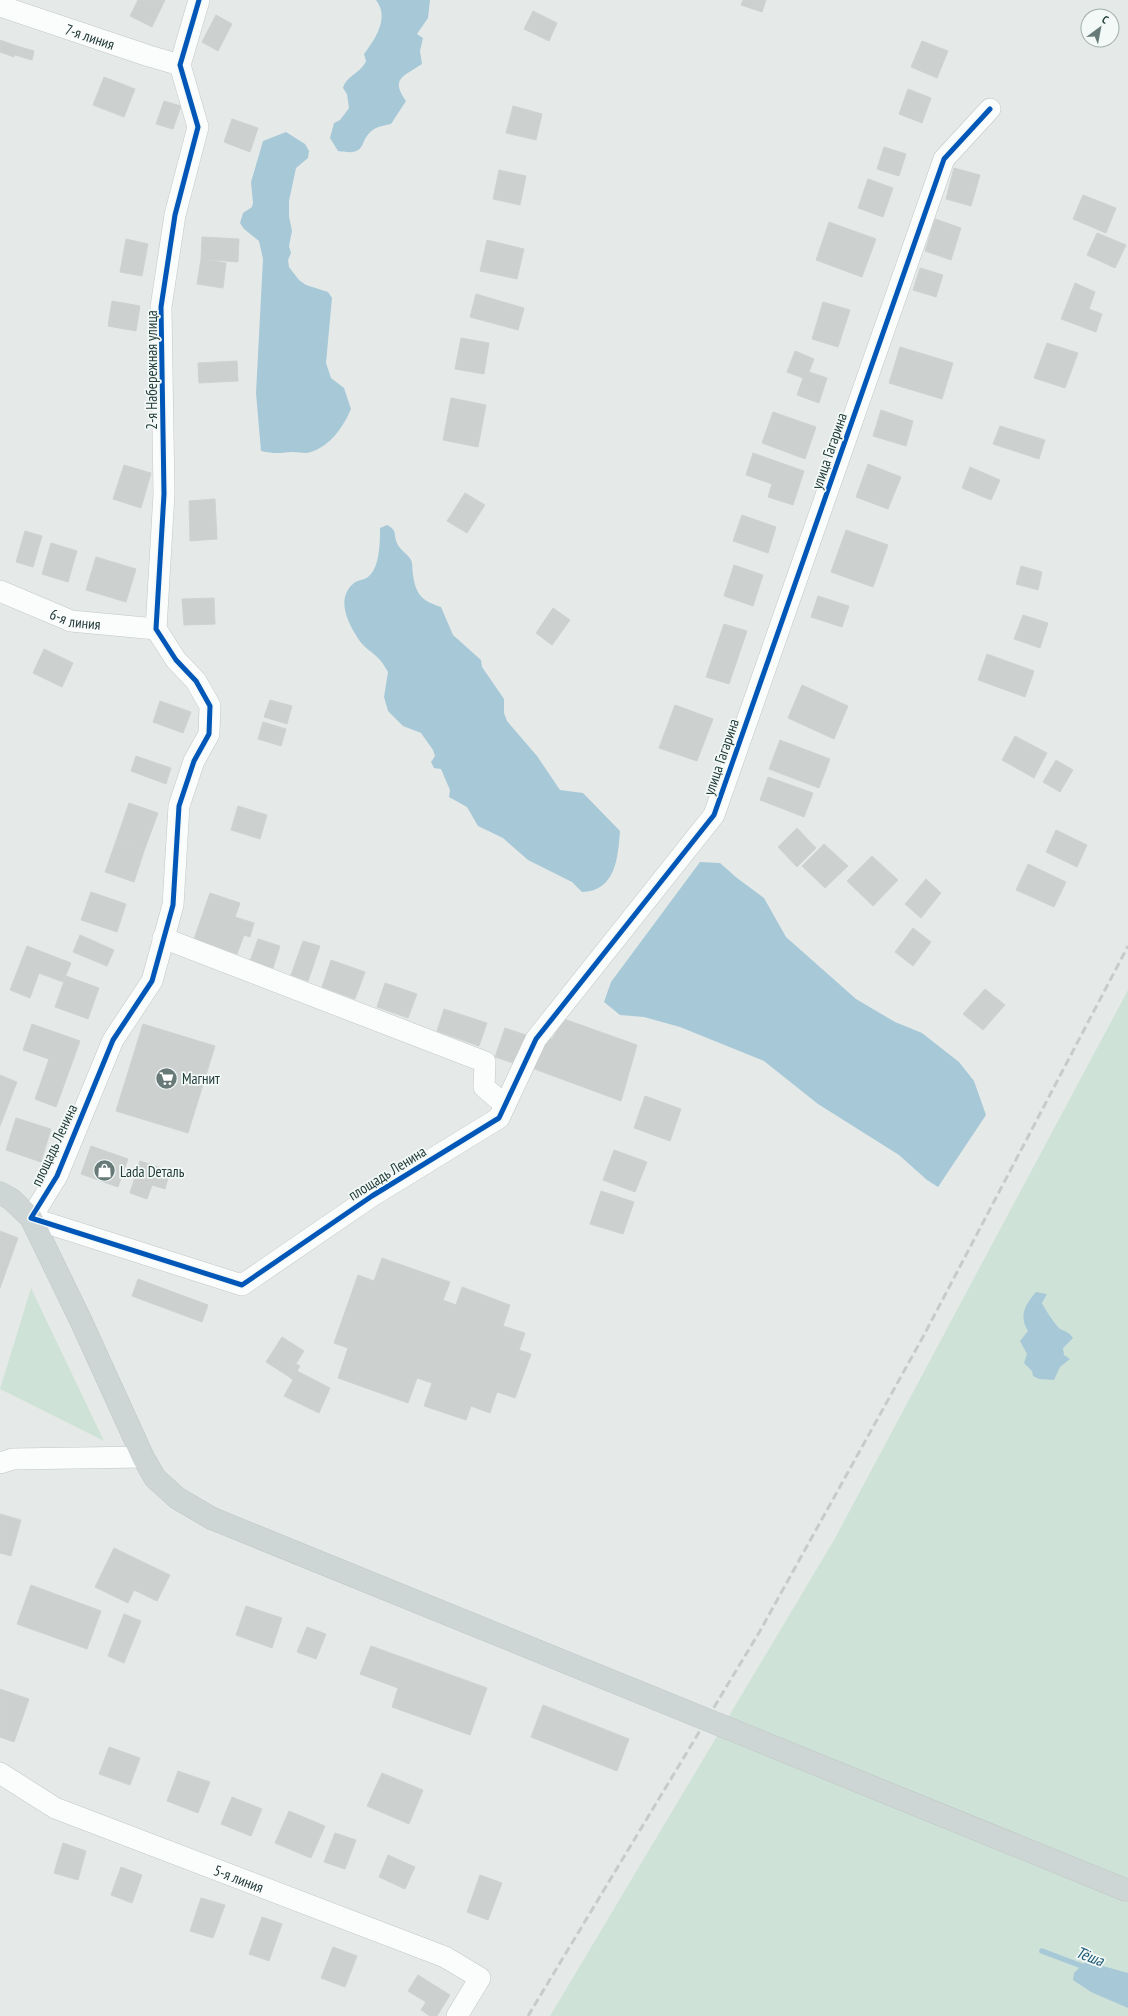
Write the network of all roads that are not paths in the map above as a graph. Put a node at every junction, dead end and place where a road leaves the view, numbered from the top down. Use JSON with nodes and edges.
{"nodes":[{"id":1,"x":199,"y":0,"type":"edge"},
{"id":2,"x":0,"y":6,"type":"edge"},
{"id":3,"x":180,"y":65,"type":"junction"},
{"id":4,"x":990,"y":109,"type":"dead end"},
{"id":5,"x":0,"y":591,"type":"edge"},
{"id":6,"x":156,"y":629,"type":"junction"},
{"id":7,"x":163,"y":938,"type":"junction"},
{"id":8,"x":504,"y":1106,"type":"junction"},
{"id":9,"x":0,"y":1193,"type":"edge"},
{"id":10,"x":31,"y":1218,"type":"junction"},
{"id":11,"x":143,"y":1457,"type":"junction"},
{"id":12,"x":0,"y":1463,"type":"edge"},
{"id":13,"x":0,"y":1773,"type":"edge"},
{"id":14,"x":1128,"y":1891,"type":"edge"},
{"id":15,"x":457,"y":2016,"type":"edge"}],
"edges":[{"from":1,"to":3,"type":"street"},
{"from":2,"to":3,"type":"street","name":"7-я линия"},
{"from":3,"to":6,"type":"street","name":"2-я Набережная улица"},
{"from":4,"to":8,"type":"street","name":"улица Гагарина"},
{"from":5,"to":6,"type":"street","name":"6-я линия"},
{"from":6,"to":7,"type":"street","name":"площадь Ленина"},
{"from":7,"to":8,"type":"street"},
{"from":7,"to":10,"type":"street","name":"площадь Ленина"},
{"from":8,"to":10,"type":"street","name":"площадь Ленина"},
{"from":9,"to":10,"type":"main road"},
{"from":10,"to":11,"type":"main road"},
{"from":11,"to":12,"type":"street"},
{"from":11,"to":14,"type":"main road","bridge":true},
{"from":13,"to":15,"type":"street","name":"5-я линия"}]}
